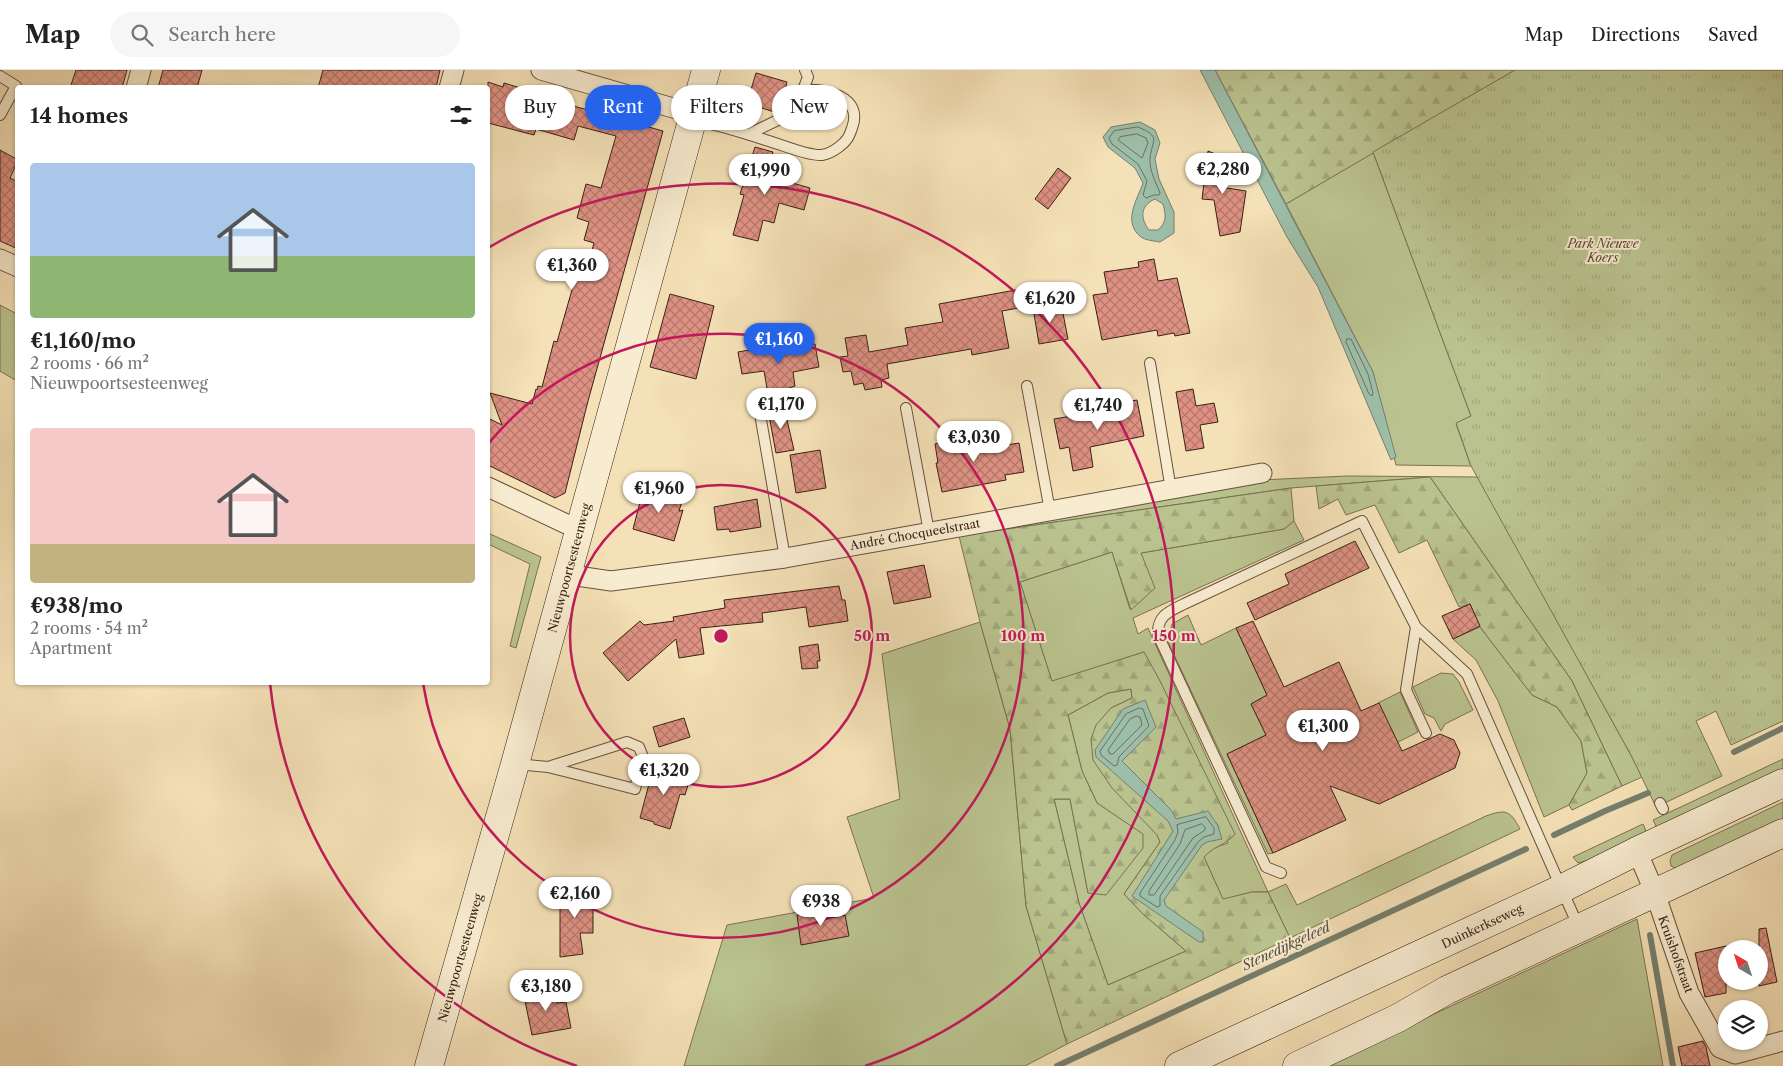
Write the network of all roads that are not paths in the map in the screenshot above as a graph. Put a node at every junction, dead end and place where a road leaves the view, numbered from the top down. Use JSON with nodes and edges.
{"nodes":[{"id":1,"x":141,"y":70,"type":"edge"},
{"id":2,"x":454,"y":70,"type":"edge"},
{"id":3,"x":541,"y":70,"type":"edge"},
{"id":4,"x":706,"y":70,"type":"edge"},
{"id":5,"x":805,"y":70,"type":"edge"},
{"id":6,"x":0,"y":76,"type":"edge"},
{"id":7,"x":15,"y":85,"type":"edge"},
{"id":8,"x":137,"y":85,"type":"edge"},
{"id":9,"x":450,"y":85,"type":"edge"},
{"id":10,"x":702,"y":85,"type":"edge"},
{"id":11,"x":805,"y":85,"type":"edge"},
{"id":12,"x":15,"y":88,"type":"edge"},
{"id":13,"x":847,"y":102,"type":"edge"},
{"id":14,"x":671,"y":110,"type":"edge"},
{"id":15,"x":0,"y":115,"type":"edge"},
{"id":16,"x":772,"y":123,"type":"edge"},
{"id":17,"x":689,"y":130,"type":"edge"},
{"id":18,"x":736,"y":130,"type":"edge"},
{"id":19,"x":749,"y":134,"type":"junction"},
{"id":20,"x":0,"y":259,"type":"edge"},
{"id":21,"x":15,"y":266,"type":"edge"},
{"id":22,"x":1150,"y":363,"type":"dead end"},
{"id":23,"x":1027,"y":386,"type":"dead end"},
{"id":24,"x":906,"y":408,"type":"dead end"},
{"id":25,"x":760,"y":414,"type":"dead end"},
{"id":26,"x":1262,"y":474,"type":"dead end"},
{"id":27,"x":490,"y":489,"type":"edge"},
{"id":28,"x":1171,"y":490,"type":"junction"},
{"id":29,"x":1050,"y":511,"type":"junction"},
{"id":30,"x":579,"y":530,"type":"junction"},
{"id":31,"x":929,"y":532,"type":"junction"},
{"id":32,"x":785,"y":558,"type":"junction"},
{"id":33,"x":568,"y":573,"type":"junction"},
{"id":34,"x":1416,"y":626,"type":"junction"},
{"id":35,"x":1426,"y":733,"type":"dead end"},
{"id":36,"x":515,"y":764,"type":"junction"},
{"id":37,"x":548,"y":767,"type":"junction"},
{"id":38,"x":1783,"y":783,"type":"edge"},
{"id":39,"x":1783,"y":833,"type":"edge"},
{"id":40,"x":1637,"y":851,"type":"junction"},
{"id":41,"x":1281,"y":873,"type":"dead end"},
{"id":42,"x":1561,"y":889,"type":"junction"},
{"id":43,"x":1655,"y":893,"type":"junction"},
{"id":44,"x":1580,"y":929,"type":"junction"},
{"id":45,"x":1783,"y":1041,"type":"edge"},
{"id":46,"x":430,"y":1066,"type":"edge"},
{"id":47,"x":1179,"y":1066,"type":"edge"},
{"id":48,"x":1297,"y":1066,"type":"edge"}],
"edges":[{"from":1,"to":8,"type":"street"},
{"from":2,"to":9,"type":"street"},
{"from":3,"to":14,"type":"street"},
{"from":4,"to":10,"type":"main road","name":"Nieuwpoortsesteenweg"},
{"from":5,"to":11,"type":"lane"},
{"from":6,"to":7,"type":"lane"},
{"from":12,"to":15,"type":"lane"},
{"from":13,"to":19,"type":"lane"},
{"from":16,"to":19,"type":"lane"},
{"from":17,"to":30,"type":"main road","name":"Nieuwpoortsesteenweg"},
{"from":18,"to":19,"type":"lane"},
{"from":20,"to":21,"type":"street"},
{"from":22,"to":28,"type":"lane"},
{"from":23,"to":29,"type":"lane"},
{"from":24,"to":31,"type":"lane"},
{"from":25,"to":32,"type":"lane"},
{"from":26,"to":28,"type":"street","name":"André Chocqueelstraat"},
{"from":27,"to":30,"type":"street"},
{"from":28,"to":29,"type":"street","name":"André Chocqueelstraat"},
{"from":29,"to":31,"type":"street","name":"André Chocqueelstraat"},
{"from":30,"to":33,"type":"main road","name":"Nieuwpoortsesteenweg"},
{"from":31,"to":32,"type":"street","name":"André Chocqueelstraat"},
{"from":32,"to":33,"type":"street","name":"André Chocqueelstraat"},
{"from":33,"to":36,"type":"main road","name":"Nieuwpoortsesteenweg"},
{"from":34,"to":35,"type":"lane"},
{"from":34,"to":41,"type":"lane"},
{"from":34,"to":42,"type":"lane"},
{"from":36,"to":37,"type":"lane"},
{"from":36,"to":46,"type":"main road","name":"Nieuwpoortsesteenweg"},
{"from":37,"to":37,"type":"lane"},
{"from":38,"to":40,"type":"main road","name":"Duinkerkseweg"},
{"from":39,"to":43,"type":"main road"},
{"from":40,"to":42,"type":"main road","name":"Duinkerkseweg"},
{"from":40,"to":43,"type":"street","name":"Kruishofstraat"},
{"from":42,"to":44,"type":"lane"},
{"from":42,"to":47,"type":"main road","name":"Duinkerkseweg"},
{"from":43,"to":44,"type":"main road"},
{"from":43,"to":45,"type":"street","name":"Kruishofstraat"},
{"from":44,"to":48,"type":"main road"}]}
